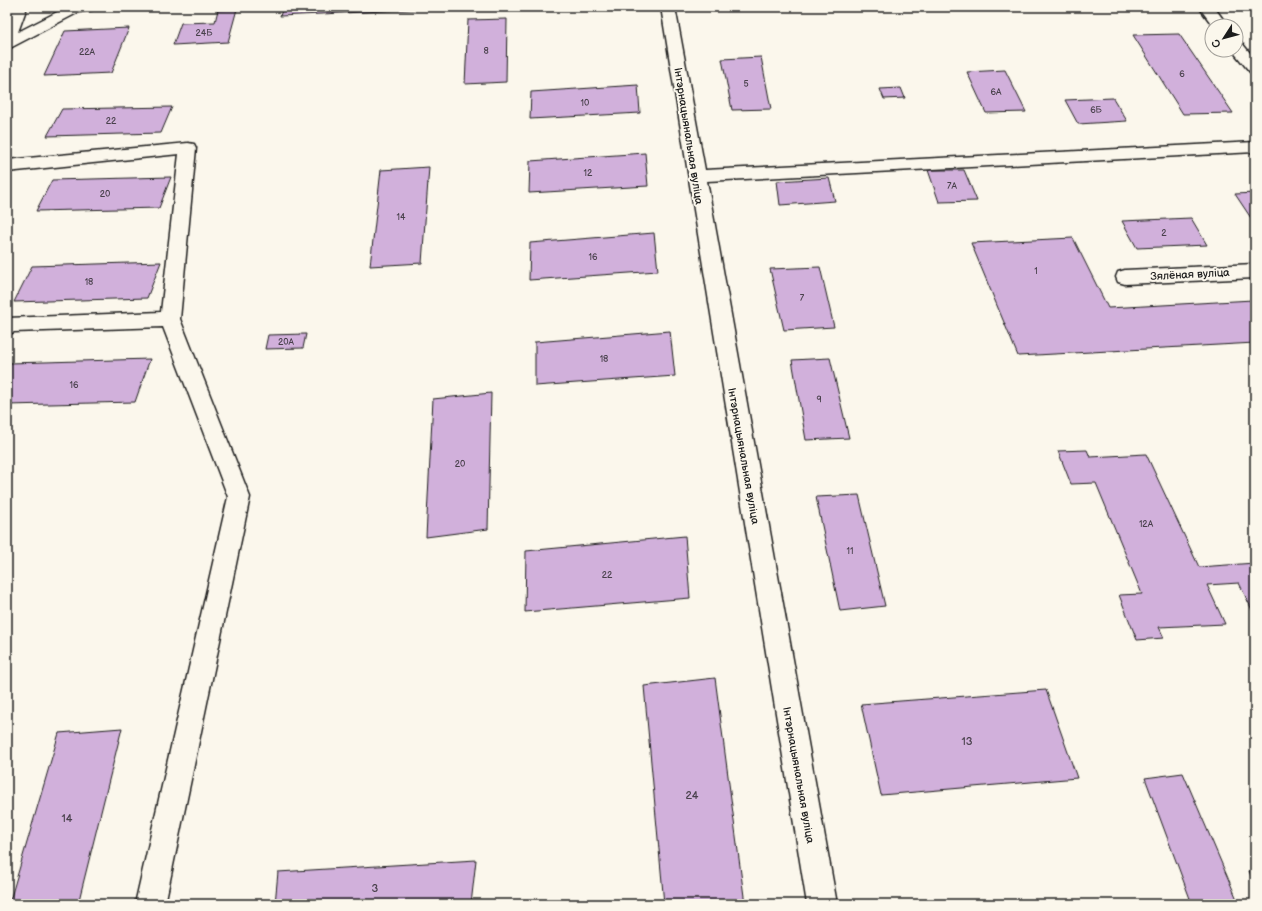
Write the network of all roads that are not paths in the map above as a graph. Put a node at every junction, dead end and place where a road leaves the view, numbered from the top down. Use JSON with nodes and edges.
{"nodes":[{"id":1,"x":20,"y":7,"type":"edge"},
{"id":2,"x":87,"y":7,"type":"edge"},
{"id":3,"x":668,"y":7,"type":"edge"},
{"id":4,"x":1206,"y":7,"type":"edge"},
{"id":5,"x":1215,"y":18,"type":"edge"},
{"id":6,"x":7,"y":43,"type":"edge"},
{"id":7,"x":1244,"y":55,"type":"edge"},
{"id":8,"x":1255,"y":69,"type":"edge"},
{"id":9,"x":1255,"y":147,"type":"edge"},
{"id":10,"x":7,"y":166,"type":"edge"},
{"id":11,"x":696,"y":176,"type":"junction"},
{"id":12,"x":1255,"y":271,"type":"edge"},
{"id":13,"x":1125,"y":277,"type":"dead end"},
{"id":14,"x":170,"y":319,"type":"junction"},
{"id":15,"x":7,"y":327,"type":"edge"},
{"id":16,"x":150,"y":904,"type":"edge"},
{"id":17,"x":822,"y":904,"type":"edge"}],
"edges":[{"from":1,"to":6,"type":"street"},
{"from":2,"to":6,"type":"street"},
{"from":3,"to":11,"type":"street","name":"Інтэрнацыянальная вуліца"},
{"from":4,"to":5,"type":"street"},
{"from":7,"to":8,"type":"street"},
{"from":9,"to":11,"type":"street"},
{"from":10,"to":14,"type":"street"},
{"from":11,"to":17,"type":"street","name":"Інтэрнацыянальная вуліца"},
{"from":12,"to":13,"type":"street","name":"Зялёная вуліца"},
{"from":14,"to":15,"type":"street"},
{"from":14,"to":16,"type":"street"}]}
